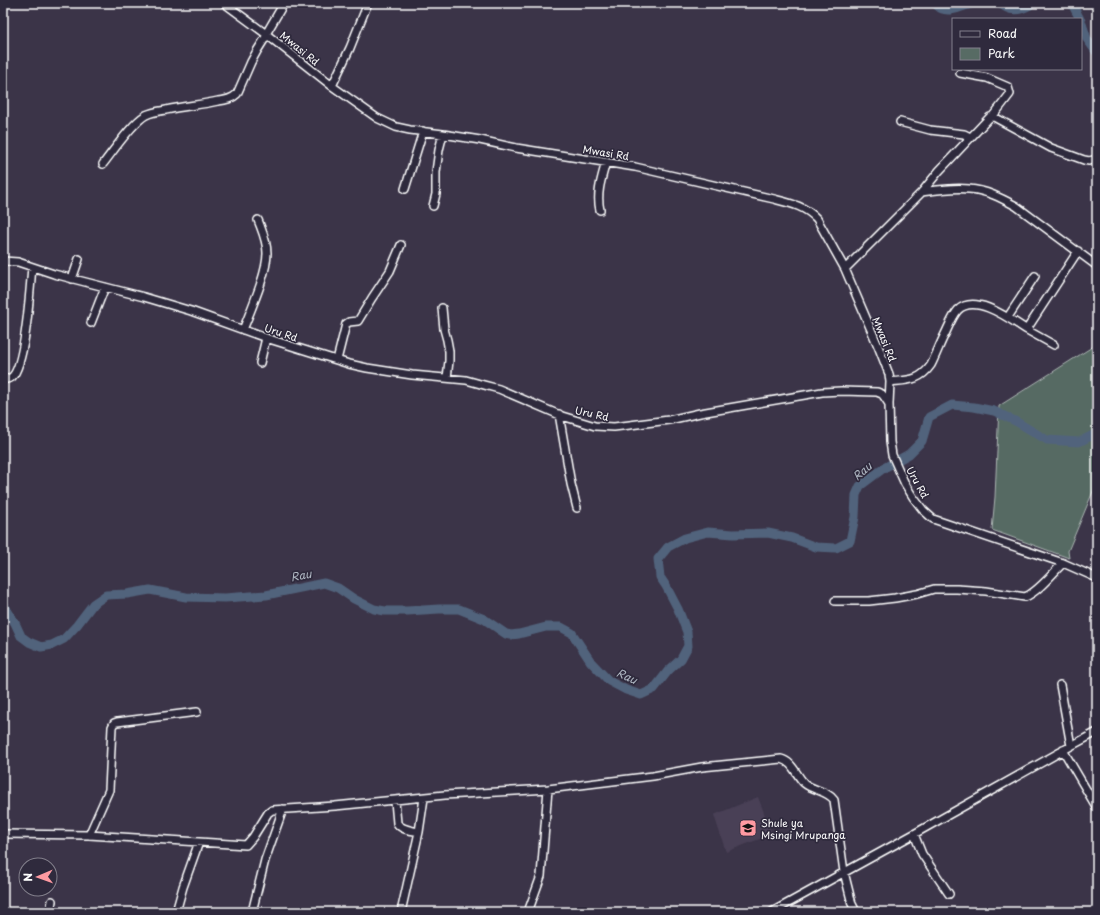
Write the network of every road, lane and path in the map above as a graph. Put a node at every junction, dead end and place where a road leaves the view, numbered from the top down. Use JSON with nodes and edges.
{"nodes":[{"id":1,"x":224,"y":3,"type":"edge"},
{"id":2,"x":284,"y":3,"type":"edge"},
{"id":3,"x":368,"y":3,"type":"edge"},
{"id":4,"x":266,"y":34,"type":"junction"},
{"id":5,"x":960,"y":73,"type":"dead end"},
{"id":6,"x":332,"y":86,"type":"junction"},
{"id":7,"x":992,"y":117,"type":"junction"},
{"id":8,"x":900,"y":122,"type":"dead end"},
{"id":9,"x":423,"y":131,"type":"junction"},
{"id":10,"x":443,"y":134,"type":"junction"},
{"id":11,"x":970,"y":137,"type":"junction"},
{"id":12,"x":1097,"y":159,"type":"edge"},
{"id":13,"x":606,"y":162,"type":"junction"},
{"id":14,"x":103,"y":164,"type":"dead end"},
{"id":15,"x":405,"y":189,"type":"dead end"},
{"id":16,"x":922,"y":192,"type":"junction"},
{"id":17,"x":433,"y":206,"type":"dead end"},
{"id":18,"x":600,"y":210,"type":"dead end"},
{"id":19,"x":258,"y":220,"type":"dead end"},
{"id":20,"x":401,"y":245,"type":"dead end"},
{"id":21,"x":1078,"y":251,"type":"junction"},
{"id":22,"x":79,"y":259,"type":"dead end"},
{"id":23,"x":3,"y":261,"type":"edge"},
{"id":24,"x":1097,"y":266,"type":"edge"},
{"id":25,"x":32,"y":267,"type":"junction"},
{"id":26,"x":845,"y":268,"type":"junction"},
{"id":27,"x":1035,"y":276,"type":"dead end"},
{"id":28,"x":72,"y":279,"type":"junction"},
{"id":29,"x":105,"y":287,"type":"junction"},
{"id":30,"x":442,"y":308,"type":"dead end"},
{"id":31,"x":1008,"y":318,"type":"junction"},
{"id":32,"x":91,"y":323,"type":"dead end"},
{"id":33,"x":243,"y":330,"type":"junction"},
{"id":34,"x":1027,"y":330,"type":"junction"},
{"id":35,"x":266,"y":338,"type":"junction"},
{"id":36,"x":1054,"y":345,"type":"dead end"},
{"id":37,"x":337,"y":360,"type":"junction"},
{"id":38,"x":260,"y":363,"type":"dead end"},
{"id":39,"x":447,"y":378,"type":"junction"},
{"id":40,"x":3,"y":380,"type":"edge"},
{"id":41,"x":890,"y":382,"type":"junction"},
{"id":42,"x":888,"y":404,"type":"junction"},
{"id":43,"x":559,"y":414,"type":"junction"},
{"id":44,"x":577,"y":508,"type":"dead end"},
{"id":45,"x":1063,"y":563,"type":"junction"},
{"id":46,"x":1097,"y":578,"type":"edge"},
{"id":47,"x":836,"y":601,"type":"dead end"},
{"id":48,"x":1060,"y":685,"type":"dead end"},
{"id":49,"x":197,"y":712,"type":"dead end"},
{"id":50,"x":1097,"y":732,"type":"edge"},
{"id":51,"x":1071,"y":746,"type":"junction"},
{"id":52,"x":1063,"y":750,"type":"junction"},
{"id":53,"x":548,"y":789,"type":"junction"},
{"id":54,"x":424,"y":798,"type":"junction"},
{"id":55,"x":395,"y":801,"type":"junction"},
{"id":56,"x":1097,"y":808,"type":"edge"},
{"id":57,"x":283,"y":809,"type":"junction"},
{"id":58,"x":419,"y":832,"type":"junction"},
{"id":59,"x":3,"y":834,"type":"edge"},
{"id":60,"x":914,"y":834,"type":"junction"},
{"id":61,"x":88,"y":835,"type":"junction"},
{"id":62,"x":199,"y":842,"type":"junction"},
{"id":63,"x":844,"y":872,"type":"junction"},
{"id":64,"x":949,"y":894,"type":"dead end"},
{"id":65,"x":52,"y":901,"type":"dead end"},
{"id":66,"x":50,"y":912,"type":"edge"},
{"id":67,"x":176,"y":912,"type":"edge"},
{"id":68,"x":252,"y":912,"type":"edge"},
{"id":69,"x":401,"y":912,"type":"edge"},
{"id":70,"x":528,"y":912,"type":"edge"},
{"id":71,"x":772,"y":912,"type":"edge"},
{"id":72,"x":856,"y":912,"type":"edge"}],
"edges":[{"from":1,"to":4,"type":"street","name":"Mwasi Rd"},
{"from":2,"to":4,"type":"street"},
{"from":3,"to":6,"type":"street"},
{"from":4,"to":6,"type":"street","name":"Mwasi Rd"},
{"from":4,"to":14,"type":"street"},
{"from":5,"to":7,"type":"street"},
{"from":6,"to":9,"type":"street","name":"Mwasi Rd"},
{"from":7,"to":11,"type":"street"},
{"from":7,"to":12,"type":"street"},
{"from":8,"to":11,"type":"street"},
{"from":9,"to":10,"type":"street","name":"Mwasi Rd"},
{"from":9,"to":15,"type":"street"},
{"from":10,"to":13,"type":"street","name":"Mwasi Rd"},
{"from":10,"to":17,"type":"street"},
{"from":11,"to":16,"type":"street"},
{"from":13,"to":18,"type":"street"},
{"from":13,"to":26,"type":"street","name":"Mwasi Rd"},
{"from":16,"to":21,"type":"street"},
{"from":16,"to":26,"type":"street"},
{"from":19,"to":33,"type":"street"},
{"from":20,"to":37,"type":"street"},
{"from":21,"to":24,"type":"street"},
{"from":21,"to":34,"type":"street"},
{"from":22,"to":28,"type":"street"},
{"from":23,"to":25,"type":"street","name":"Uru Rd"},
{"from":25,"to":28,"type":"street","name":"Uru Rd"},
{"from":25,"to":40,"type":"street"},
{"from":26,"to":41,"type":"street","name":"Mwasi Rd"},
{"from":27,"to":31,"type":"street"},
{"from":28,"to":29,"type":"street","name":"Uru Rd"},
{"from":29,"to":32,"type":"street"},
{"from":29,"to":33,"type":"street","name":"Uru Rd"},
{"from":30,"to":39,"type":"street"},
{"from":31,"to":34,"type":"street"},
{"from":31,"to":41,"type":"street"},
{"from":33,"to":35,"type":"street","name":"Uru Rd"},
{"from":34,"to":36,"type":"street"},
{"from":35,"to":37,"type":"street","name":"Uru Rd"},
{"from":35,"to":38,"type":"street"},
{"from":37,"to":39,"type":"street","name":"Uru Rd"},
{"from":39,"to":43,"type":"street","name":"Uru Rd"},
{"from":41,"to":42,"type":"street","name":"Mwasi Rd"},
{"from":42,"to":43,"type":"street","name":"Uru Rd"},
{"from":42,"to":45,"type":"street","name":"Uru Rd"},
{"from":43,"to":44,"type":"street"},
{"from":45,"to":46,"type":"street","name":"Uru Rd"},
{"from":45,"to":47,"type":"street"},
{"from":48,"to":51,"type":"street"},
{"from":49,"to":61,"type":"street"},
{"from":50,"to":51,"type":"street"},
{"from":51,"to":52,"type":"street"},
{"from":52,"to":56,"type":"street"},
{"from":52,"to":60,"type":"street"},
{"from":53,"to":54,"type":"street"},
{"from":53,"to":63,"type":"street"},
{"from":53,"to":70,"type":"street"},
{"from":54,"to":55,"type":"street"},
{"from":54,"to":58,"type":"street"},
{"from":55,"to":57,"type":"street"},
{"from":55,"to":58,"type":"street"},
{"from":57,"to":62,"type":"street"},
{"from":57,"to":68,"type":"street"},
{"from":58,"to":69,"type":"street"},
{"from":59,"to":61,"type":"street"},
{"from":60,"to":63,"type":"street"},
{"from":60,"to":64,"type":"street"},
{"from":61,"to":62,"type":"street"},
{"from":62,"to":67,"type":"street"},
{"from":63,"to":71,"type":"street"},
{"from":63,"to":72,"type":"street"},
{"from":65,"to":66,"type":"street"}]}
